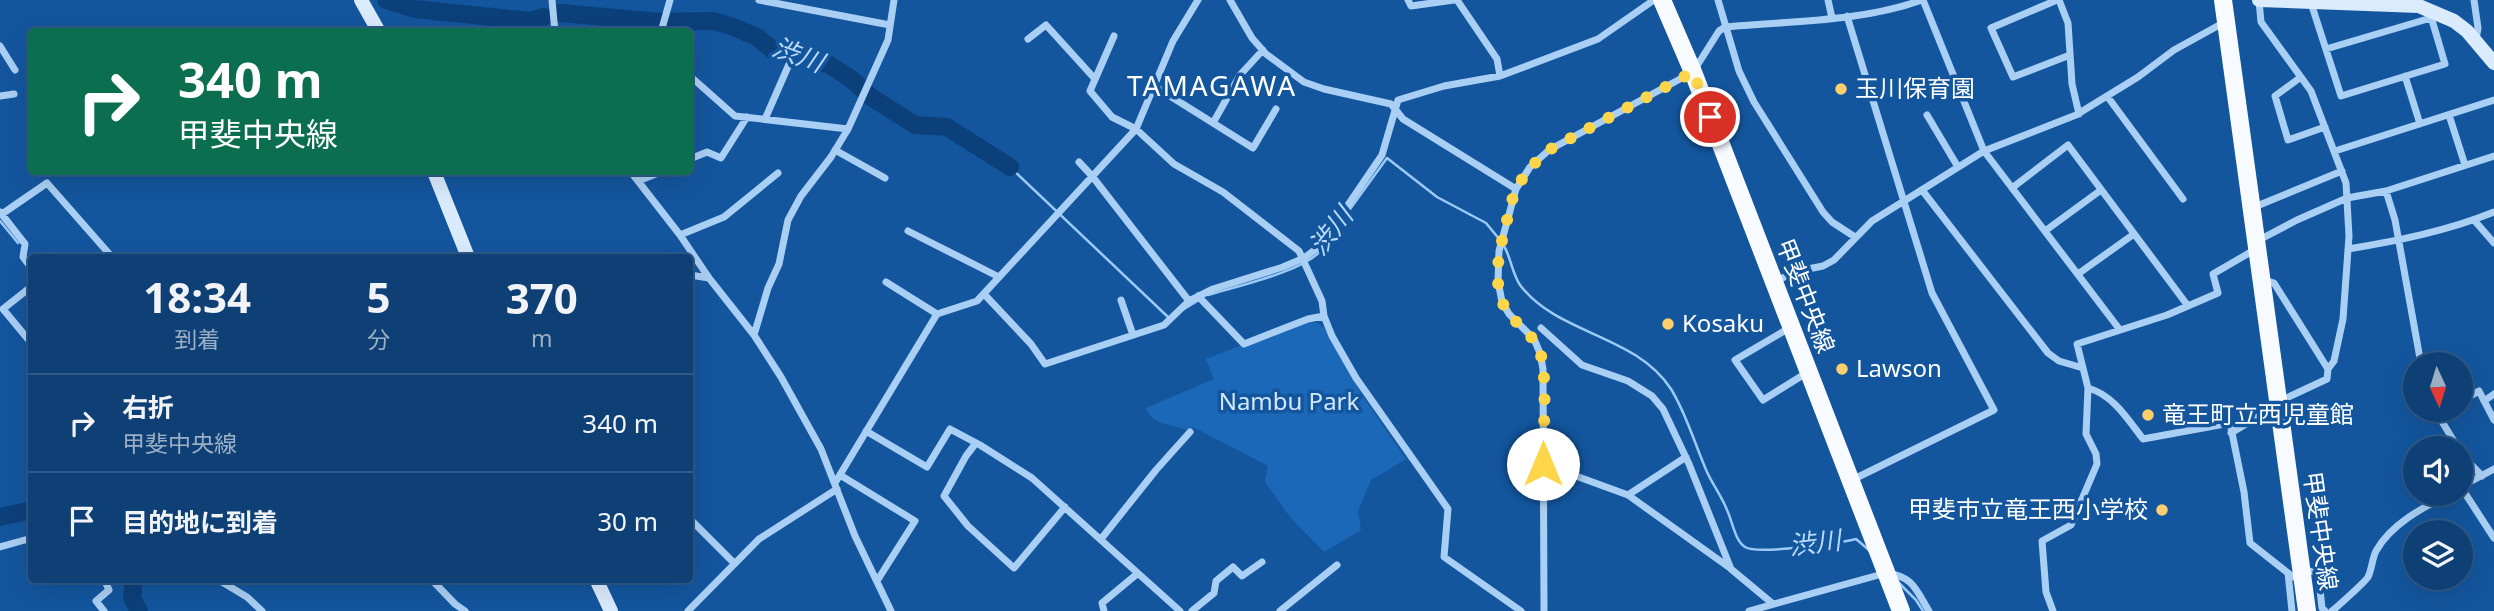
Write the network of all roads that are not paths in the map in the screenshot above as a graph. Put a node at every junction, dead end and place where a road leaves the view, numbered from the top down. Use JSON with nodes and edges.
{"nodes":[{"id":1,"x":361,"y":0,"type":"edge"},
{"id":2,"x":552,"y":0,"type":"edge"},
{"id":3,"x":670,"y":0,"type":"edge"},
{"id":4,"x":759,"y":0,"type":"edge"},
{"id":5,"x":894,"y":0,"type":"edge"},
{"id":6,"x":1199,"y":0,"type":"edge"},
{"id":7,"x":1230,"y":0,"type":"edge"},
{"id":8,"x":1408,"y":0,"type":"edge"},
{"id":9,"x":1455,"y":0,"type":"edge"},
{"id":10,"x":1654,"y":0,"type":"edge"},
{"id":11,"x":1662,"y":0,"type":"edge"},
{"id":12,"x":1718,"y":0,"type":"edge"},
{"id":13,"x":1828,"y":0,"type":"edge"},
{"id":14,"x":1923,"y":0,"type":"edge"},
{"id":15,"x":2058,"y":0,"type":"edge"},
{"id":16,"x":2223,"y":0,"type":"edge"},
{"id":17,"x":2259,"y":0,"type":"edge"},
{"id":18,"x":2474,"y":0,"type":"edge"},
{"id":19,"x":2356,"y":2,"type":"edge"},
{"id":20,"x":1903,"y":3,"type":"edge"},
{"id":21,"x":2311,"y":3,"type":"junction"},
{"id":22,"x":2430,"y":14,"type":"junction"},
{"id":23,"x":1847,"y":16,"type":"junction"},
{"id":24,"x":1832,"y":18,"type":"junction"},
{"id":25,"x":2226,"y":22,"type":"junction"},
{"id":26,"x":890,"y":26,"type":"junction"},
{"id":27,"x":1725,"y":27,"type":"junction"},
{"id":28,"x":377,"y":28,"type":"edge"},
{"id":29,"x":555,"y":28,"type":"edge"},
{"id":30,"x":663,"y":28,"type":"edge"},
{"id":31,"x":1114,"y":36,"type":"dead end"},
{"id":32,"x":1028,"y":39,"type":"dead end"},
{"id":33,"x":2476,"y":40,"type":"junction"},
{"id":34,"x":0,"y":46,"type":"edge"},
{"id":35,"x":2326,"y":49,"type":"junction"},
{"id":36,"x":1263,"y":50,"type":"junction"},
{"id":37,"x":2070,"y":55,"type":"junction"},
{"id":38,"x":790,"y":62,"type":"dead end"},
{"id":39,"x":2494,"y":63,"type":"edge"},
{"id":40,"x":15,"y":70,"type":"dead end"},
{"id":41,"x":1693,"y":72,"type":"junction"},
{"id":42,"x":1500,"y":76,"type":"junction"},
{"id":43,"x":2405,"y":76,"type":"junction"},
{"id":44,"x":2301,"y":77,"type":"junction"},
{"id":45,"x":693,"y":79,"type":"edge"},
{"id":46,"x":1095,"y":79,"type":"junction"},
{"id":47,"x":1154,"y":86,"type":"junction"},
{"id":48,"x":13,"y":94,"type":"dead end"},
{"id":49,"x":0,"y":96,"type":"edge"},
{"id":50,"x":2106,"y":96,"type":"junction"},
{"id":51,"x":2494,"y":100,"type":"edge"},
{"id":52,"x":1394,"y":107,"type":"junction"},
{"id":53,"x":1276,"y":109,"type":"dead end"},
{"id":54,"x":2079,"y":114,"type":"junction"},
{"id":55,"x":2449,"y":114,"type":"junction"},
{"id":56,"x":1927,"y":115,"type":"dead end"},
{"id":57,"x":747,"y":117,"type":"junction"},
{"id":58,"x":765,"y":119,"type":"junction"},
{"id":59,"x":1213,"y":123,"type":"junction"},
{"id":60,"x":2420,"y":124,"type":"junction"},
{"id":61,"x":2325,"y":127,"type":"junction"},
{"id":62,"x":848,"y":128,"type":"junction"},
{"id":63,"x":1136,"y":129,"type":"junction"},
{"id":64,"x":835,"y":150,"type":"junction"},
{"id":65,"x":1984,"y":151,"type":"junction"},
{"id":66,"x":2335,"y":151,"type":"junction"},
{"id":67,"x":2494,"y":156,"type":"edge"},
{"id":68,"x":693,"y":158,"type":"edge"},
{"id":69,"x":1079,"y":162,"type":"dead end"},
{"id":70,"x":2465,"y":165,"type":"junction"},
{"id":71,"x":1958,"y":167,"type":"junction"},
{"id":72,"x":2342,"y":171,"type":"junction"},
{"id":73,"x":778,"y":173,"type":"dead end"},
{"id":74,"x":435,"y":175,"type":"edge"},
{"id":75,"x":633,"y":175,"type":"edge"},
{"id":76,"x":653,"y":175,"type":"edge"},
{"id":77,"x":1092,"y":176,"type":"junction"},
{"id":78,"x":885,"y":178,"type":"dead end"},
{"id":79,"x":638,"y":181,"type":"junction"},
{"id":80,"x":2012,"y":188,"type":"junction"},
{"id":81,"x":1516,"y":189,"type":"junction"},
{"id":82,"x":1922,"y":190,"type":"junction"},
{"id":83,"x":2101,"y":190,"type":"junction"},
{"id":84,"x":2386,"y":191,"type":"junction"},
{"id":85,"x":2347,"y":198,"type":"junction"},
{"id":86,"x":2183,"y":199,"type":"dead end"},
{"id":87,"x":1903,"y":203,"type":"junction"},
{"id":88,"x":2251,"y":208,"type":"junction"},
{"id":89,"x":2494,"y":212,"type":"edge"},
{"id":90,"x":1,"y":213,"type":"edge"},
{"id":91,"x":2474,"y":220,"type":"junction"},
{"id":92,"x":2045,"y":231,"type":"junction"},
{"id":93,"x":908,"y":232,"type":"dead end"},
{"id":94,"x":2134,"y":234,"type":"junction"},
{"id":95,"x":680,"y":235,"type":"junction"},
{"id":96,"x":1856,"y":237,"type":"junction"},
{"id":97,"x":2398,"y":241,"type":"junction"},
{"id":98,"x":2494,"y":243,"type":"edge"},
{"id":99,"x":2256,"y":245,"type":"junction"},
{"id":100,"x":2348,"y":250,"type":"junction"},
{"id":101,"x":109,"y":254,"type":"edge"},
{"id":102,"x":467,"y":254,"type":"edge"},
{"id":103,"x":693,"y":254,"type":"edge"},
{"id":104,"x":693,"y":254,"type":"edge"},
{"id":105,"x":1304,"y":258,"type":"junction"},
{"id":106,"x":28,"y":264,"type":"edge"},
{"id":107,"x":2078,"y":274,"type":"junction"},
{"id":108,"x":693,"y":275,"type":"edge"},
{"id":109,"x":999,"y":277,"type":"junction"},
{"id":110,"x":709,"y":278,"type":"junction"},
{"id":111,"x":2260,"y":279,"type":"junction"},
{"id":112,"x":886,"y":282,"type":"dead end"},
{"id":113,"x":1773,"y":282,"type":"junction"},
{"id":114,"x":28,"y":289,"type":"edge"},
{"id":115,"x":984,"y":294,"type":"junction"},
{"id":116,"x":1198,"y":296,"type":"junction"},
{"id":117,"x":1121,"y":300,"type":"dead end"},
{"id":118,"x":1189,"y":301,"type":"junction"},
{"id":119,"x":2188,"y":306,"type":"junction"},
{"id":120,"x":937,"y":314,"type":"junction"},
{"id":121,"x":1324,"y":316,"type":"junction"},
{"id":122,"x":1791,"y":327,"type":"junction"},
{"id":123,"x":1541,"y":328,"type":"dead end"},
{"id":124,"x":2120,"y":330,"type":"junction"},
{"id":125,"x":754,"y":335,"type":"junction"},
{"id":126,"x":1133,"y":335,"type":"junction"},
{"id":127,"x":28,"y":339,"type":"edge"},
{"id":128,"x":2419,"y":352,"type":"edge"},
{"id":129,"x":2083,"y":368,"type":"junction"},
{"id":130,"x":2328,"y":369,"type":"junction"},
{"id":131,"x":1808,"y":372,"type":"junction"},
{"id":132,"x":2088,"y":387,"type":"junction"},
{"id":133,"x":2473,"y":394,"type":"edge"},
{"id":134,"x":2494,"y":394,"type":"edge"},
{"id":135,"x":2484,"y":401,"type":"junction"},
{"id":136,"x":2278,"y":404,"type":"junction"},
{"id":137,"x":2494,"y":420,"type":"edge"},
{"id":138,"x":866,"y":432,"type":"junction"},
{"id":139,"x":1190,"y":432,"type":"dead end"},
{"id":140,"x":2231,"y":433,"type":"junction"},
{"id":141,"x":976,"y":443,"type":"junction"},
{"id":142,"x":1686,"y":457,"type":"junction"},
{"id":143,"x":1543,"y":464,"type":"junction"},
{"id":144,"x":2473,"y":467,"type":"edge"},
{"id":145,"x":2494,"y":470,"type":"edge"},
{"id":146,"x":840,"y":475,"type":"junction"},
{"id":147,"x":2482,"y":476,"type":"junction"},
{"id":148,"x":1850,"y":481,"type":"junction"},
{"id":149,"x":2473,"y":481,"type":"edge"},
{"id":150,"x":836,"y":486,"type":"junction"},
{"id":151,"x":1628,"y":495,"type":"junction"},
{"id":152,"x":1065,"y":506,"type":"junction"},
{"id":153,"x":2428,"y":506,"type":"edge"},
{"id":154,"x":2473,"y":506,"type":"edge"},
{"id":155,"x":693,"y":522,"type":"edge"},
{"id":156,"x":2494,"y":538,"type":"edge"},
{"id":157,"x":28,"y":539,"type":"edge"},
{"id":158,"x":1101,"y":539,"type":"junction"},
{"id":159,"x":0,"y":547,"type":"edge"},
{"id":160,"x":733,"y":562,"type":"junction"},
{"id":161,"x":1262,"y":562,"type":"dead end"},
{"id":162,"x":1337,"y":565,"type":"dead end"},
{"id":163,"x":1731,"y":569,"type":"junction"},
{"id":164,"x":1886,"y":573,"type":"junction"},
{"id":165,"x":1137,"y":574,"type":"junction"},
{"id":166,"x":2297,"y":574,"type":"junction"},
{"id":167,"x":877,"y":581,"type":"junction"},
{"id":168,"x":106,"y":583,"type":"edge"},
{"id":169,"x":224,"y":583,"type":"edge"},
{"id":170,"x":435,"y":583,"type":"edge"},
{"id":171,"x":598,"y":583,"type":"edge"},
{"id":172,"x":1773,"y":604,"type":"junction"},
{"id":173,"x":1760,"y":610,"type":"edge"},
{"id":174,"x":104,"y":611,"type":"edge"},
{"id":175,"x":262,"y":611,"type":"edge"},
{"id":176,"x":465,"y":611,"type":"edge"},
{"id":177,"x":611,"y":611,"type":"edge"},
{"id":178,"x":688,"y":611,"type":"edge"},
{"id":179,"x":891,"y":611,"type":"edge"},
{"id":180,"x":1104,"y":611,"type":"edge"},
{"id":181,"x":1180,"y":611,"type":"edge"},
{"id":182,"x":1192,"y":611,"type":"edge"},
{"id":183,"x":1280,"y":611,"type":"edge"},
{"id":184,"x":1521,"y":611,"type":"edge"},
{"id":185,"x":1544,"y":611,"type":"edge"},
{"id":186,"x":1749,"y":611,"type":"edge"},
{"id":187,"x":1901,"y":611,"type":"edge"},
{"id":188,"x":1929,"y":611,"type":"edge"},
{"id":189,"x":2053,"y":611,"type":"edge"},
{"id":190,"x":2292,"y":611,"type":"edge"},
{"id":191,"x":2307,"y":611,"type":"edge"},
{"id":192,"x":2325,"y":611,"type":"edge"},
{"id":193,"x":2332,"y":611,"type":"edge"}],
"edges":[{"from":1,"to":28,"type":"street"},
{"from":2,"to":29,"type":"street"},
{"from":3,"to":30,"type":"street"},
{"from":4,"to":26,"type":"street"},
{"from":5,"to":26,"type":"street"},
{"from":6,"to":47,"type":"street"},
{"from":7,"to":36,"type":"street"},
{"from":8,"to":9,"type":"street"},
{"from":9,"to":42,"type":"street"},
{"from":10,"to":42,"type":"street"},
{"from":11,"to":41,"type":"main road","name":"甲斐中央線"},
{"from":12,"to":27,"type":"street"},
{"from":13,"to":24,"type":"street"},
{"from":14,"to":20,"type":"street"},
{"from":14,"to":65,"type":"street"},
{"from":15,"to":37,"type":"street"},
{"from":15,"to":37,"type":"street"},
{"from":16,"to":25,"type":"main road","name":"甲斐中央線"},
{"from":17,"to":21,"type":"street"},
{"from":17,"to":44,"type":"street"},
{"from":18,"to":33,"type":"street"},
{"from":19,"to":21,"type":"street"},
{"from":19,"to":22,"type":"street"},
{"from":20,"to":23,"type":"street"},
{"from":21,"to":35,"type":"street"},
{"from":22,"to":33,"type":"street"},
{"from":22,"to":35,"type":"street"},
{"from":22,"to":43,"type":"street"},
{"from":23,"to":24,"type":"street"},
{"from":23,"to":87,"type":"street"},
{"from":24,"to":27,"type":"street"},
{"from":25,"to":50,"type":"street"},
{"from":25,"to":88,"type":"main road","name":"甲斐中央線"},
{"from":26,"to":62,"type":"street"},
{"from":27,"to":41,"type":"street"},
{"from":27,"to":96,"type":"street"},
{"from":31,"to":46,"type":"street"},
{"from":32,"to":46,"type":"street"},
{"from":33,"to":39,"type":"street"},
{"from":34,"to":40,"type":"street"},
{"from":35,"to":43,"type":"street"},
{"from":36,"to":52,"type":"street"},
{"from":36,"to":59,"type":"street"},
{"from":37,"to":54,"type":"street"},
{"from":38,"to":58,"type":"street"},
{"from":41,"to":81,"type":"street"},
{"from":41,"to":113,"type":"main road","name":"甲斐中央線"},
{"from":42,"to":52,"type":"street"},
{"from":43,"to":60,"type":"street"},
{"from":44,"to":61,"type":"street"},
{"from":44,"to":61,"type":"street"},
{"from":45,"to":57,"type":"street"},
{"from":46,"to":63,"type":"street"},
{"from":47,"to":59,"type":"street"},
{"from":47,"to":63,"type":"street"},
{"from":48,"to":49,"type":"street"},
{"from":50,"to":54,"type":"street"},
{"from":50,"to":86,"type":"street"},
{"from":51,"to":55,"type":"street"},
{"from":52,"to":81,"type":"street"},
{"from":52,"to":105,"type":"street"},
{"from":53,"to":59,"type":"street"},
{"from":54,"to":65,"type":"street"},
{"from":55,"to":60,"type":"street"},
{"from":55,"to":70,"type":"street"},
{"from":56,"to":71,"type":"street"},
{"from":57,"to":58,"type":"street"},
{"from":57,"to":68,"type":"street"},
{"from":58,"to":62,"type":"street"},
{"from":60,"to":66,"type":"street"},
{"from":61,"to":66,"type":"street"},
{"from":62,"to":64,"type":"street"},
{"from":63,"to":77,"type":"street"},
{"from":63,"to":105,"type":"street"},
{"from":64,"to":78,"type":"street"},
{"from":64,"to":125,"type":"street"},
{"from":65,"to":71,"type":"street"},
{"from":65,"to":80,"type":"street"},
{"from":66,"to":72,"type":"street"},
{"from":67,"to":70,"type":"street"},
{"from":69,"to":77,"type":"street"},
{"from":70,"to":84,"type":"street"},
{"from":71,"to":82,"type":"street"},
{"from":72,"to":85,"type":"street"},
{"from":72,"to":88,"type":"street"},
{"from":73,"to":95,"type":"street"},
{"from":74,"to":102,"type":"street"},
{"from":75,"to":79,"type":"street"},
{"from":76,"to":79,"type":"street"},
{"from":77,"to":109,"type":"street"},
{"from":77,"to":118,"type":"street"},
{"from":79,"to":95,"type":"street"},
{"from":80,"to":83,"type":"street"},
{"from":80,"to":92,"type":"street"},
{"from":81,"to":143,"type":"street"},
{"from":82,"to":87,"type":"street"},
{"from":82,"to":129,"type":"street"},
{"from":83,"to":92,"type":"street"},
{"from":83,"to":94,"type":"street"},
{"from":84,"to":85,"type":"street"},
{"from":84,"to":97,"type":"street"},
{"from":85,"to":99,"type":"street"},
{"from":85,"to":100,"type":"street"},
{"from":87,"to":96,"type":"street"},
{"from":87,"to":148,"type":"street"},
{"from":88,"to":99,"type":"main road","name":"甲斐中央線"},
{"from":89,"to":91,"type":"street"},
{"from":90,"to":101,"type":"street"},
{"from":90,"to":106,"type":"street"},
{"from":91,"to":97,"type":"street"},
{"from":91,"to":98,"type":"street"},
{"from":92,"to":107,"type":"street"},
{"from":93,"to":109,"type":"street"},
{"from":94,"to":107,"type":"street"},
{"from":94,"to":119,"type":"street"},
{"from":95,"to":103,"type":"street"},
{"from":96,"to":113,"type":"street"},
{"from":97,"to":100,"type":"street"},
{"from":97,"to":128,"type":"street"},
{"from":99,"to":111,"type":"main road","name":"甲斐中央線"},
{"from":99,"to":119,"type":"street"},
{"from":100,"to":130,"type":"street"},
{"from":104,"to":110,"type":"street"},
{"from":105,"to":116,"type":"street"},
{"from":105,"to":121,"type":"street"},
{"from":107,"to":124,"type":"street"},
{"from":108,"to":110,"type":"street"},
{"from":109,"to":115,"type":"street"},
{"from":110,"to":125,"type":"street"},
{"from":111,"to":130,"type":"street"},
{"from":111,"to":136,"type":"main road","name":"甲斐中央線"},
{"from":112,"to":120,"type":"street"},
{"from":113,"to":122,"type":"main road","name":"甲斐中央線"},
{"from":114,"to":127,"type":"street"},
{"from":115,"to":120,"type":"street"},
{"from":115,"to":126,"type":"street"},
{"from":116,"to":118,"type":"street"},
{"from":116,"to":121,"type":"street"},
{"from":117,"to":126,"type":"street"},
{"from":118,"to":126,"type":"street"},
{"from":119,"to":124,"type":"street"},
{"from":120,"to":138,"type":"street"},
{"from":121,"to":184,"type":"street"},
{"from":122,"to":131,"type":"main road","name":"甲斐中央線"},
{"from":122,"to":131,"type":"street"},
{"from":123,"to":142,"type":"street"},
{"from":124,"to":129,"type":"street"},
{"from":125,"to":150,"type":"street"},
{"from":129,"to":132,"type":"street"},
{"from":130,"to":136,"type":"street"},
{"from":131,"to":148,"type":"main road","name":"甲斐中央線"},
{"from":132,"to":140,"type":"street"},
{"from":132,"to":189,"type":"street"},
{"from":133,"to":135,"type":"street"},
{"from":134,"to":135,"type":"street"},
{"from":135,"to":137,"type":"street"},
{"from":136,"to":140,"type":"street"},
{"from":136,"to":166,"type":"main road","name":"甲斐中央線"},
{"from":138,"to":141,"type":"street"},
{"from":138,"to":146,"type":"street"},
{"from":139,"to":158,"type":"street"},
{"from":140,"to":166,"type":"street"},
{"from":141,"to":152,"type":"street"},
{"from":141,"to":152,"type":"street"},
{"from":142,"to":151,"type":"street"},
{"from":142,"to":163,"type":"street"},
{"from":143,"to":151,"type":"street"},
{"from":143,"to":185,"type":"street"},
{"from":144,"to":147,"type":"street"},
{"from":145,"to":147,"type":"street"},
{"from":146,"to":150,"type":"street"},
{"from":146,"to":167,"type":"street"},
{"from":147,"to":149,"type":"street"},
{"from":148,"to":164,"type":"main road","name":"甲斐中央線"},
{"from":150,"to":160,"type":"street"},
{"from":150,"to":167,"type":"street"},
{"from":151,"to":163,"type":"street"},
{"from":152,"to":158,"type":"street"},
{"from":153,"to":193,"type":"street"},
{"from":154,"to":156,"type":"street"},
{"from":155,"to":160,"type":"street"},
{"from":157,"to":159,"type":"street"},
{"from":158,"to":165,"type":"street"},
{"from":160,"to":178,"type":"street"},
{"from":161,"to":182,"type":"street"},
{"from":162,"to":183,"type":"street"},
{"from":163,"to":172,"type":"street"},
{"from":164,"to":172,"type":"street"},
{"from":164,"to":187,"type":"main road","name":"甲斐中央線"},
{"from":164,"to":188,"type":"street"},
{"from":165,"to":180,"type":"street"},
{"from":165,"to":181,"type":"street"},
{"from":166,"to":190,"type":"street"},
{"from":166,"to":191,"type":"main road","name":"甲斐中央線"},
{"from":166,"to":192,"type":"street"},
{"from":167,"to":179,"type":"street"},
{"from":168,"to":174,"type":"street"},
{"from":169,"to":175,"type":"street"},
{"from":170,"to":176,"type":"street"},
{"from":171,"to":177,"type":"street"},
{"from":172,"to":173,"type":"street"},
{"from":173,"to":186,"type":"street"}]}
